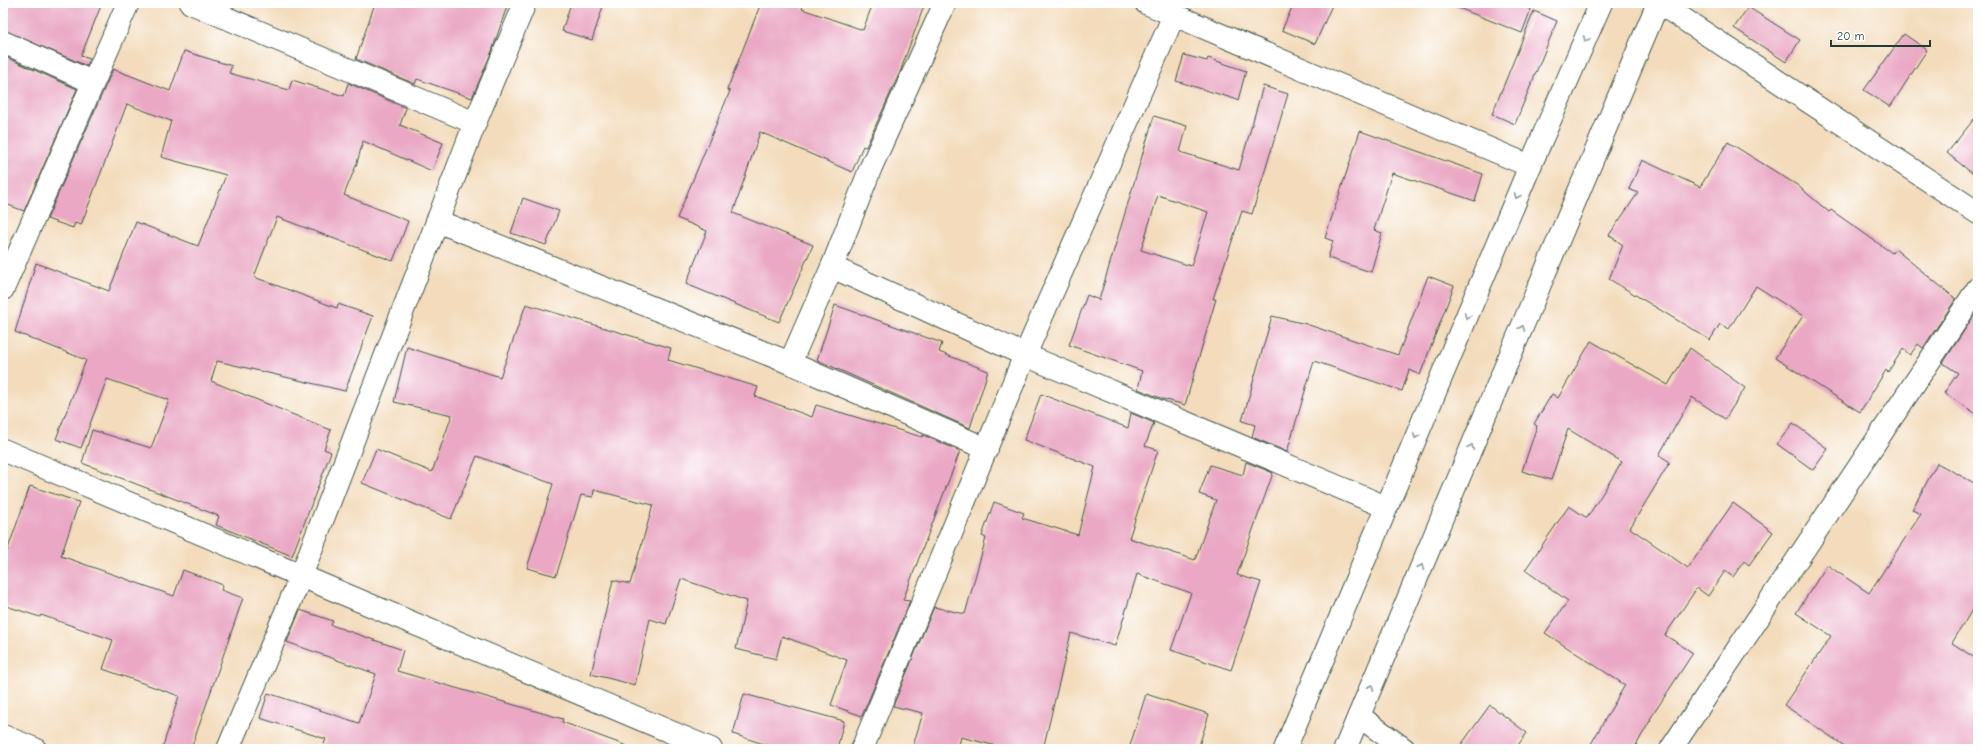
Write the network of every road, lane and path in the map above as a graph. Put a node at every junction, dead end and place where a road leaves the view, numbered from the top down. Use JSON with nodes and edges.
{"nodes":[{"id":1,"x":128,"y":3,"type":"edge"},
{"id":2,"x":191,"y":3,"type":"edge"},
{"id":3,"x":525,"y":3,"type":"edge"},
{"id":4,"x":945,"y":3,"type":"edge"},
{"id":5,"x":1146,"y":3,"type":"edge"},
{"id":6,"x":1602,"y":3,"type":"edge"},
{"id":7,"x":1659,"y":3,"type":"edge"},
{"id":8,"x":1174,"y":15,"type":"junction"},
{"id":9,"x":3,"y":42,"type":"edge"},
{"id":10,"x":92,"y":82,"type":"junction"},
{"id":11,"x":475,"y":123,"type":"junction"},
{"id":12,"x":1530,"y":166,"type":"junction"},
{"id":13,"x":1978,"y":213,"type":"edge"},
{"id":14,"x":437,"y":222,"type":"junction"},
{"id":15,"x":832,"y":268,"type":"junction"},
{"id":16,"x":1978,"y":288,"type":"edge"},
{"id":17,"x":3,"y":289,"type":"edge"},
{"id":18,"x":1026,"y":355,"type":"junction"},
{"id":19,"x":790,"y":363,"type":"junction"},
{"id":20,"x":987,"y":449,"type":"junction"},
{"id":21,"x":3,"y":450,"type":"edge"},
{"id":22,"x":1386,"y":507,"type":"junction"},
{"id":23,"x":301,"y":576,"type":"junction"},
{"id":24,"x":1359,"y":716,"type":"junction"},
{"id":25,"x":3,"y":736,"type":"edge"},
{"id":26,"x":35,"y":749,"type":"edge"},
{"id":27,"x":228,"y":749,"type":"edge"},
{"id":28,"x":711,"y":749,"type":"edge"},
{"id":29,"x":862,"y":749,"type":"edge"},
{"id":30,"x":1285,"y":749,"type":"edge"},
{"id":31,"x":1345,"y":749,"type":"edge"},
{"id":32,"x":1404,"y":749,"type":"edge"},
{"id":33,"x":1671,"y":749,"type":"edge"}],
"edges":[{"from":1,"to":10,"type":"street"},
{"from":2,"to":11,"type":"street"},
{"from":3,"to":11,"type":"street"},
{"from":4,"to":15,"type":"street"},
{"from":5,"to":8,"type":"street"},
{"from":6,"to":12,"type":"street","one_way":true},
{"from":7,"to":13,"type":"street"},
{"from":24,"to":7,"type":"street","one_way":true},
{"from":8,"to":12,"type":"street"},
{"from":8,"to":18,"type":"street"},
{"from":9,"to":10,"type":"street"},
{"from":10,"to":17,"type":"street"},
{"from":11,"to":14,"type":"street"},
{"from":12,"to":22,"type":"street","one_way":true},
{"from":14,"to":19,"type":"street"},
{"from":14,"to":23,"type":"street"},
{"from":15,"to":18,"type":"street"},
{"from":15,"to":19,"type":"street"},
{"from":16,"to":33,"type":"street"},
{"from":18,"to":20,"type":"street"},
{"from":18,"to":22,"type":"street"},
{"from":19,"to":20,"type":"street"},
{"from":20,"to":29,"type":"street"},
{"from":21,"to":23,"type":"street"},
{"from":22,"to":30,"type":"street"},
{"from":23,"to":27,"type":"street"},
{"from":23,"to":28,"type":"street"},
{"from":24,"to":31,"type":"street"},
{"from":24,"to":32,"type":"street"},
{"from":25,"to":26,"type":"street"}]}
